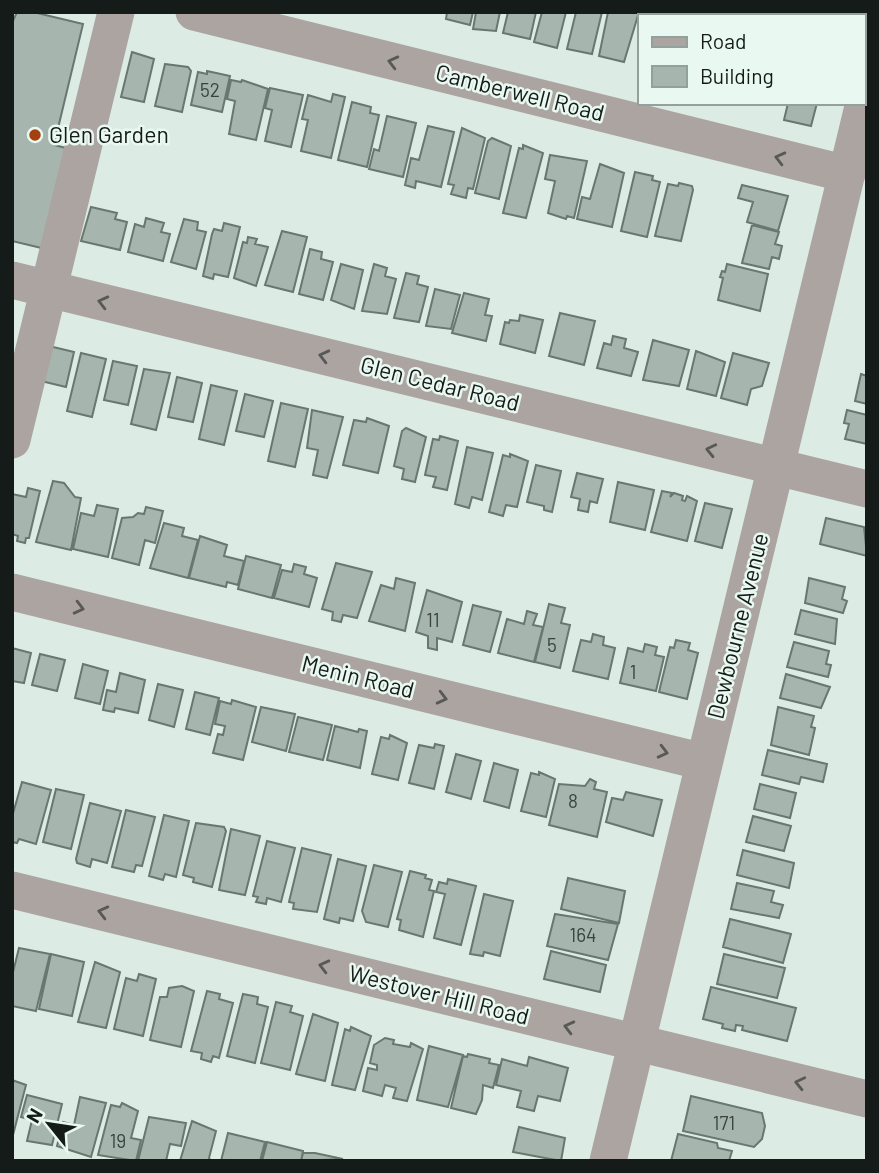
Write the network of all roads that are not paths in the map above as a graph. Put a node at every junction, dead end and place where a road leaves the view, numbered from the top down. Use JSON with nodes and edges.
{"nodes":[{"id":1,"x":116,"y":12,"type":"edge"},
{"id":2,"x":194,"y":12,"type":"edge"},
{"id":3,"x":863,"y":105,"type":"edge"},
{"id":4,"x":847,"y":174,"type":"junction"},
{"id":5,"x":12,"y":279,"type":"edge"},
{"id":6,"x":49,"y":289,"type":"junction"},
{"id":7,"x":12,"y":440,"type":"edge"},
{"id":8,"x":778,"y":467,"type":"junction"},
{"id":9,"x":867,"y":489,"type":"edge"},
{"id":10,"x":12,"y":592,"type":"edge"},
{"id":11,"x":705,"y":762,"type":"junction"},
{"id":12,"x":12,"y":890,"type":"edge"},
{"id":13,"x":635,"y":1043,"type":"junction"},
{"id":14,"x":867,"y":1099,"type":"edge"},
{"id":15,"x":607,"y":1161,"type":"edge"}],
"edges":[{"from":1,"to":6,"type":"street"},
{"from":4,"to":2,"type":"street","name":"Camberwell Road","one_way":true},
{"from":3,"to":4,"type":"street","name":"Dewbourne Avenue"},
{"from":4,"to":8,"type":"street","name":"Dewbourne Avenue"},
{"from":5,"to":6,"type":"street","name":"Glen Cedar Road"},
{"from":6,"to":7,"type":"street"},
{"from":8,"to":6,"type":"street","name":"Glen Cedar Road","one_way":true},
{"from":8,"to":9,"type":"street","name":"Glen Cedar Road"},
{"from":8,"to":11,"type":"street","name":"Dewbourne Avenue"},
{"from":10,"to":11,"type":"street","name":"Menin Road","one_way":true},
{"from":11,"to":13,"type":"street","name":"Dewbourne Avenue"},
{"from":13,"to":12,"type":"street","name":"Westover Hill Road","one_way":true},
{"from":14,"to":13,"type":"street","name":"Westover Hill Road","one_way":true},
{"from":13,"to":15,"type":"street","name":"Dewbourne Avenue"}]}
